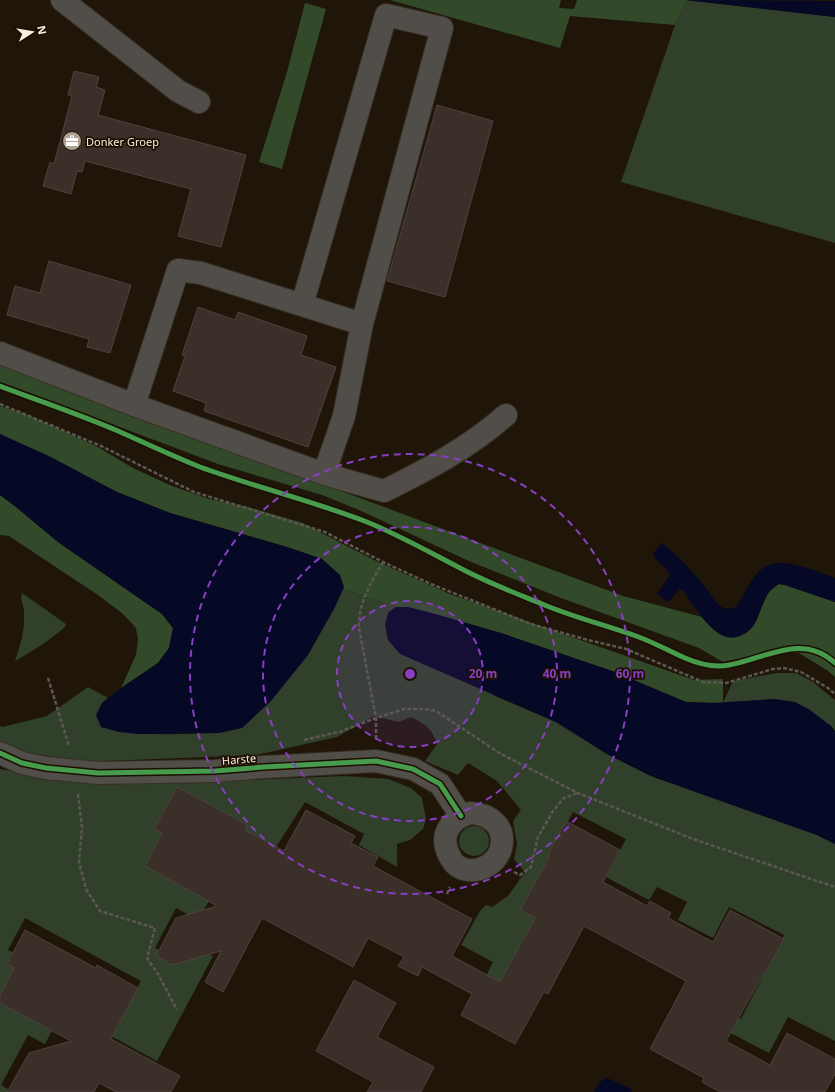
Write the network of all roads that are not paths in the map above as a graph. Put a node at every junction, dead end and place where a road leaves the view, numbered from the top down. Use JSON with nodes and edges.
{"nodes":[{"id":1,"x":62,"y":0,"type":"edge"},
{"id":2,"x":198,"y":102,"type":"dead end"},
{"id":3,"x":302,"y":305,"type":"junction"},
{"id":4,"x":362,"y":324,"type":"junction"},
{"id":5,"x":0,"y":353,"type":"edge"},
{"id":6,"x":134,"y":405,"type":"junction"},
{"id":7,"x":506,"y":415,"type":"dead end"},
{"id":8,"x":324,"y":474,"type":"junction"},
{"id":9,"x":0,"y":753,"type":"edge"},
{"id":10,"x":461,"y":816,"type":"junction"}],
"edges":[{"from":1,"to":2,"type":"street"},
{"from":3,"to":4,"type":"street"},
{"from":3,"to":4,"type":"street"},
{"from":3,"to":6,"type":"street"},
{"from":4,"to":8,"type":"street"},
{"from":5,"to":6,"type":"street"},
{"from":6,"to":8,"type":"street"},
{"from":7,"to":8,"type":"street"},
{"from":9,"to":10,"type":"street","name":"Harste"},
{"from":10,"to":10,"type":"street"}]}
